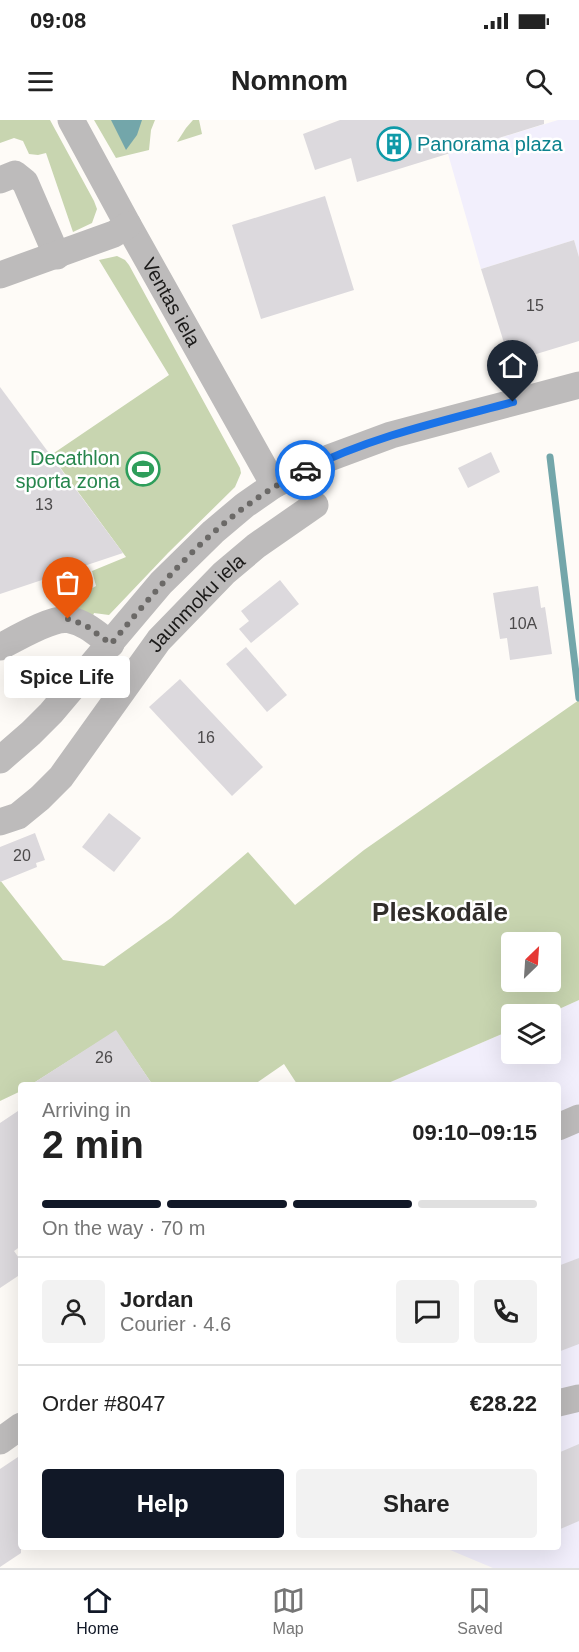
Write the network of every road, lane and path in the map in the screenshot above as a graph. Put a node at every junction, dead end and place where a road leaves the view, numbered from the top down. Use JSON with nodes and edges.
{"nodes":[{"id":1,"x":72,"y":120,"type":"edge"},
{"id":2,"x":0,"y":180,"type":"edge"},
{"id":3,"x":128,"y":225,"type":"junction"},
{"id":4,"x":57,"y":256,"type":"junction"},
{"id":5,"x":1,"y":273,"type":"edge"},
{"id":6,"x":579,"y":385,"type":"edge"},
{"id":7,"x":274,"y":485,"type":"junction"},
{"id":8,"x":315,"y":505,"type":"dead end"},
{"id":9,"x":132,"y":618,"type":"junction"},
{"id":10,"x":159,"y":640,"type":"junction"},
{"id":11,"x":111,"y":644,"type":"junction"},
{"id":12,"x":0,"y":648,"type":"edge"},
{"id":13,"x":3,"y":748,"type":"edge"},
{"id":14,"x":0,"y":822,"type":"edge"},
{"id":15,"x":579,"y":1118,"type":"edge"},
{"id":16,"x":561,"y":1126,"type":"edge"},
{"id":17,"x":579,"y":1398,"type":"edge"},
{"id":18,"x":561,"y":1402,"type":"edge"},
{"id":19,"x":18,"y":1428,"type":"edge"},
{"id":20,"x":0,"y":1442,"type":"edge"}],
"edges":[{"from":1,"to":3,"type":"street","name":"Ventas iela"},
{"from":2,"to":4,"type":"street"},
{"from":3,"to":4,"type":"street"},
{"from":3,"to":7,"type":"street","name":"Ventas iela"},
{"from":4,"to":5,"type":"street"},
{"from":6,"to":7,"type":"street","name":"Jaunmoku iela"},
{"from":7,"to":9,"type":"street","name":"Jaunmoku iela"},
{"from":8,"to":10,"type":"street","name":"Jaunmoku iela"},
{"from":9,"to":10,"type":"street"},
{"from":9,"to":11,"type":"street","name":"Jaunmoku iela"},
{"from":10,"to":14,"type":"street","name":"Jaunmoku iela"},
{"from":11,"to":12,"type":"street"},
{"from":11,"to":13,"type":"street","name":"Jaunmoku iela"},
{"from":15,"to":16,"type":"street"},
{"from":17,"to":18,"type":"street"},
{"from":19,"to":20,"type":"street"}]}
